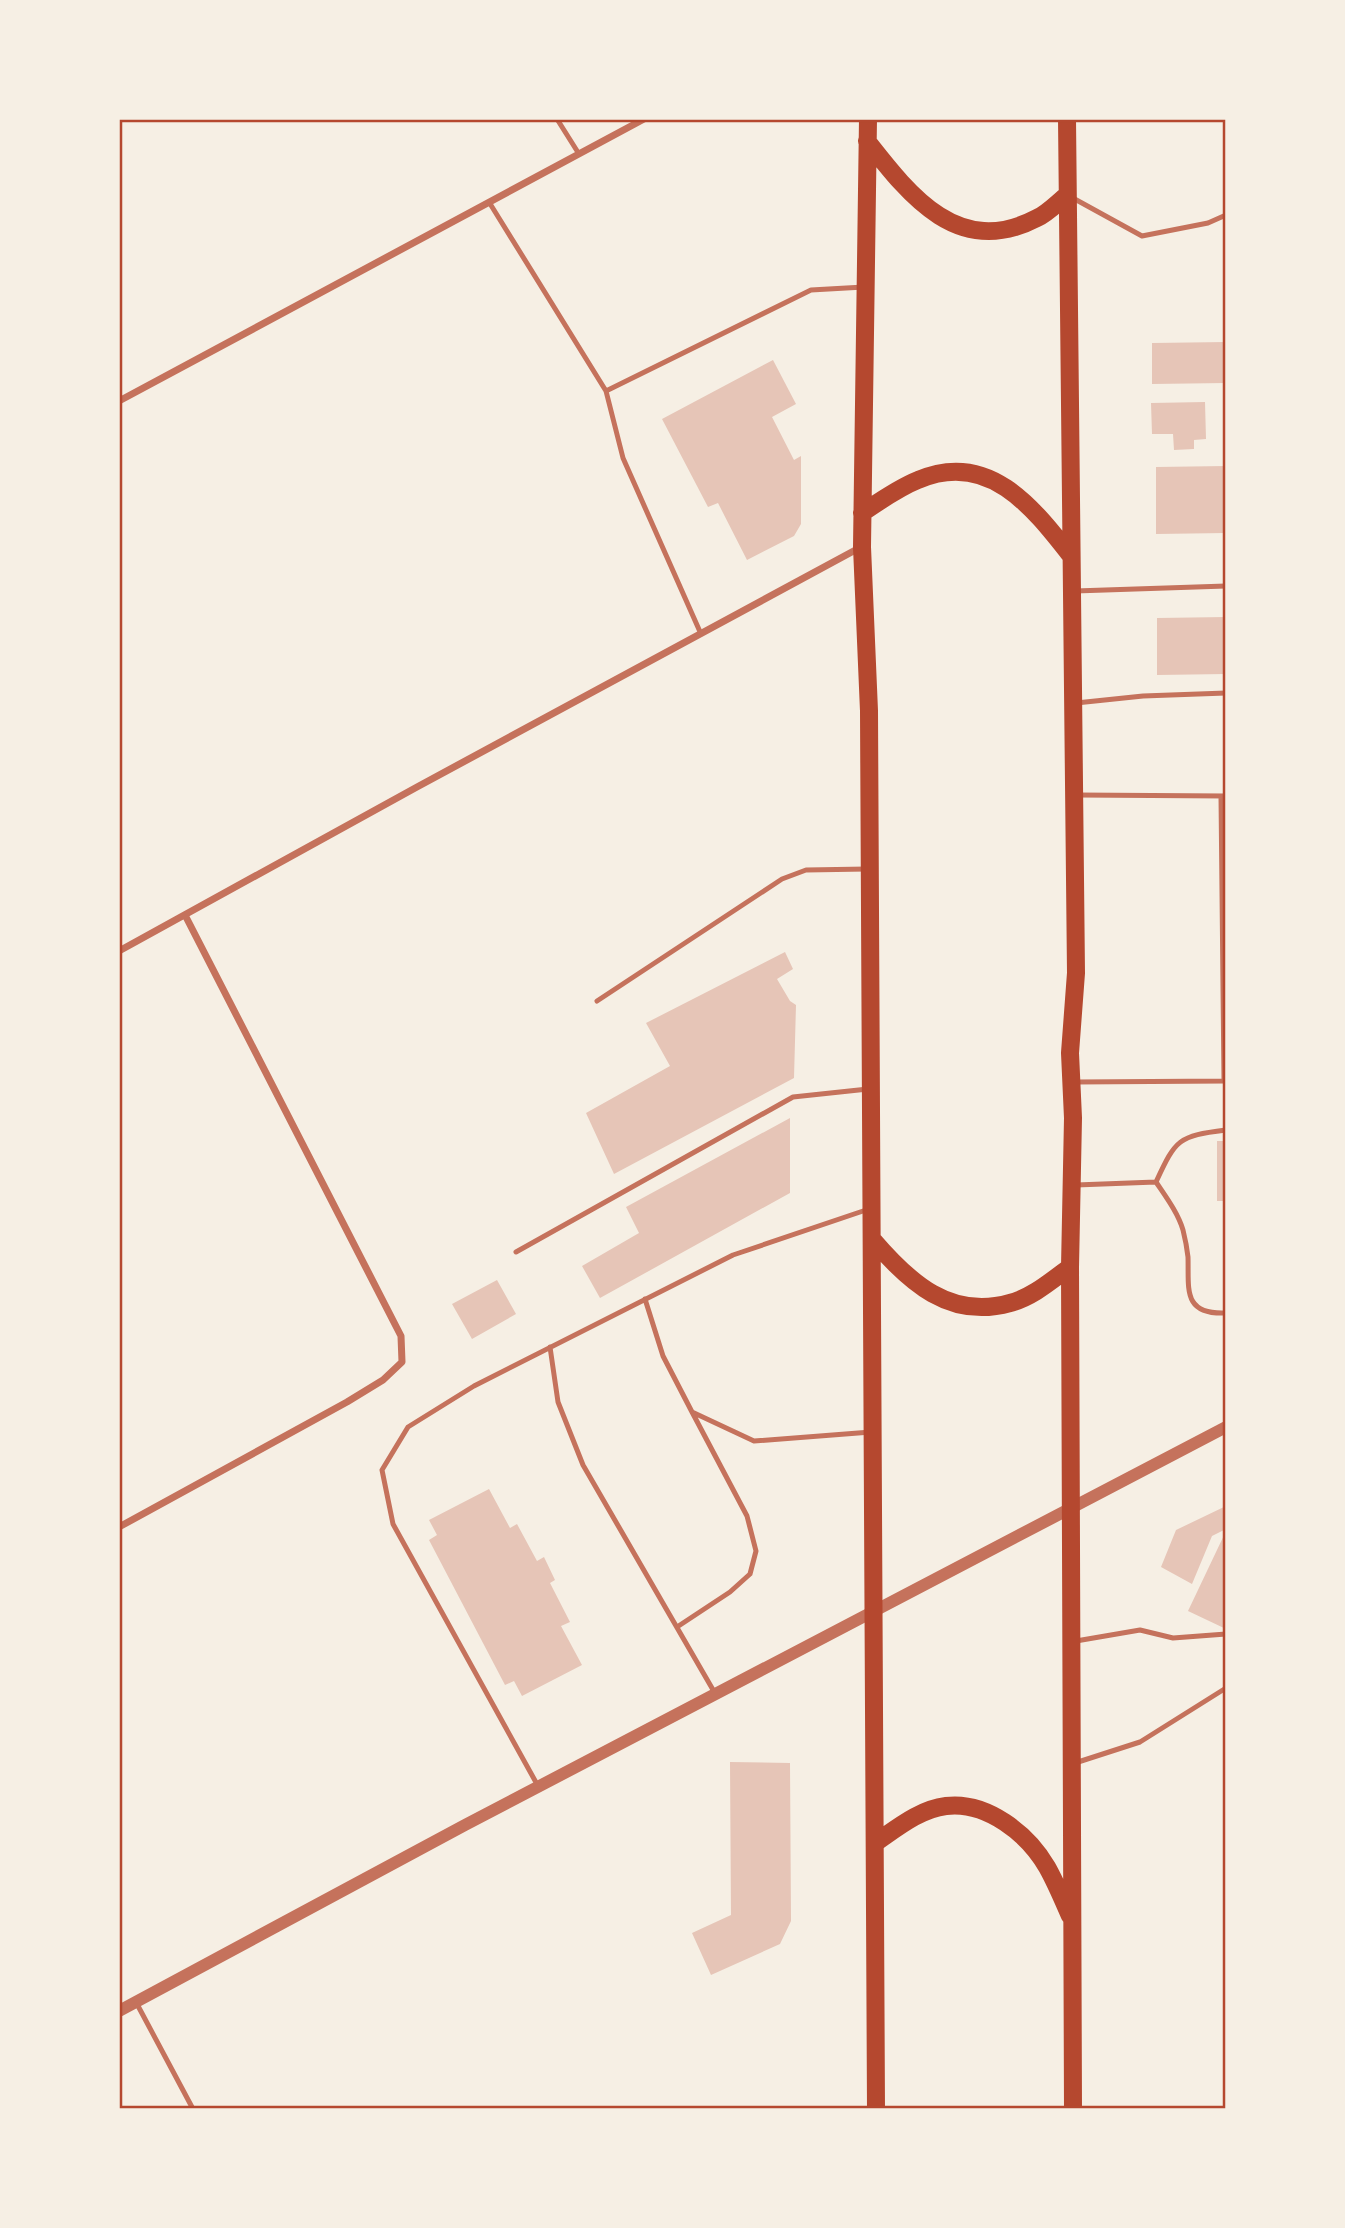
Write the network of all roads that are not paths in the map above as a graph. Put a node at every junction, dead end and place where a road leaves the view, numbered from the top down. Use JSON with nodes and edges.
{"nodes":[{"id":1,"x":557,"y":119,"type":"edge"},
{"id":2,"x":644,"y":119,"type":"edge"},
{"id":3,"x":867,"y":119,"type":"edge"},
{"id":4,"x":1067,"y":119,"type":"edge"},
{"id":5,"x":867,"y":141,"type":"junction"},
{"id":6,"x":579,"y":154,"type":"junction"},
{"id":7,"x":1067,"y":195,"type":"junction"},
{"id":8,"x":489,"y":202,"type":"junction"},
{"id":9,"x":1226,"y":215,"type":"edge"},
{"id":10,"x":867,"y":286,"type":"junction"},
{"id":11,"x":606,"y":391,"type":"junction"},
{"id":12,"x":119,"y":401,"type":"edge"},
{"id":13,"x":862,"y":513,"type":"junction"},
{"id":14,"x":862,"y":547,"type":"junction"},
{"id":15,"x":1071,"y":556,"type":"junction"},
{"id":16,"x":1226,"y":586,"type":"edge"},
{"id":17,"x":1072,"y":591,"type":"junction"},
{"id":18,"x":701,"y":634,"type":"junction"},
{"id":19,"x":1226,"y":693,"type":"edge"},
{"id":20,"x":1073,"y":704,"type":"junction"},
{"id":21,"x":1074,"y":795,"type":"junction"},
{"id":22,"x":1224,"y":796,"type":"edge"},
{"id":23,"x":870,"y":869,"type":"junction"},
{"id":24,"x":185,"y":915,"type":"junction"},
{"id":25,"x":119,"y":951,"type":"edge"},
{"id":26,"x":597,"y":1001,"type":"dead end"},
{"id":27,"x":1225,"y":1081,"type":"edge"},
{"id":28,"x":1073,"y":1082,"type":"junction"},
{"id":29,"x":871,"y":1088,"type":"junction"},
{"id":30,"x":1226,"y":1130,"type":"edge"},
{"id":31,"x":1156,"y":1182,"type":"junction"},
{"id":32,"x":1073,"y":1185,"type":"junction"},
{"id":33,"x":872,"y":1208,"type":"junction"},
{"id":34,"x":873,"y":1240,"type":"junction"},
{"id":35,"x":516,"y":1252,"type":"dead end"},
{"id":36,"x":1070,"y":1267,"type":"junction"},
{"id":37,"x":645,"y":1299,"type":"junction"},
{"id":38,"x":1226,"y":1314,"type":"edge"},
{"id":39,"x":550,"y":1347,"type":"junction"},
{"id":40,"x":692,"y":1412,"type":"junction"},
{"id":41,"x":1226,"y":1427,"type":"edge"},
{"id":42,"x":873,"y":1432,"type":"junction"},
{"id":43,"x":1072,"y":1509,"type":"junction"},
{"id":44,"x":119,"y":1527,"type":"edge"},
{"id":45,"x":873,"y":1614,"type":"junction"},
{"id":46,"x":677,"y":1626,"type":"junction"},
{"id":47,"x":1226,"y":1634,"type":"edge"},
{"id":48,"x":1072,"y":1642,"type":"junction"},
{"id":49,"x":1226,"y":1688,"type":"edge"},
{"id":50,"x":716,"y":1695,"type":"junction"},
{"id":51,"x":1072,"y":1764,"type":"junction"},
{"id":52,"x":538,"y":1786,"type":"junction"},
{"id":53,"x":875,"y":1843,"type":"junction"},
{"id":54,"x":1073,"y":1922,"type":"junction"},
{"id":55,"x":136,"y":2002,"type":"junction"},
{"id":56,"x":119,"y":2011,"type":"edge"},
{"id":57,"x":193,"y":2109,"type":"edge"},
{"id":58,"x":876,"y":2109,"type":"edge"},
{"id":59,"x":1073,"y":2109,"type":"edge"}],
"edges":[{"from":1,"to":6,"type":"lane"},
{"from":2,"to":6,"type":"street"},
{"from":3,"to":5,"type":"main road"},
{"from":4,"to":7,"type":"main road"},
{"from":5,"to":7,"type":"main road"},
{"from":5,"to":10,"type":"main road"},
{"from":6,"to":8,"type":"street"},
{"from":7,"to":9,"type":"lane"},
{"from":7,"to":15,"type":"main road"},
{"from":8,"to":11,"type":"lane"},
{"from":8,"to":12,"type":"street"},
{"from":10,"to":11,"type":"lane"},
{"from":10,"to":13,"type":"main road"},
{"from":11,"to":18,"type":"lane"},
{"from":13,"to":14,"type":"main road"},
{"from":13,"to":15,"type":"main road"},
{"from":14,"to":18,"type":"street"},
{"from":14,"to":23,"type":"main road"},
{"from":15,"to":17,"type":"main road"},
{"from":16,"to":17,"type":"lane"},
{"from":17,"to":20,"type":"main road"},
{"from":18,"to":24,"type":"street"},
{"from":19,"to":20,"type":"lane"},
{"from":20,"to":21,"type":"main road"},
{"from":21,"to":22,"type":"lane"},
{"from":21,"to":28,"type":"main road"},
{"from":22,"to":27,"type":"lane"},
{"from":23,"to":26,"type":"lane"},
{"from":23,"to":29,"type":"main road"},
{"from":24,"to":25,"type":"street"},
{"from":24,"to":44,"type":"street"},
{"from":27,"to":28,"type":"lane"},
{"from":28,"to":32,"type":"main road"},
{"from":29,"to":33,"type":"main road"},
{"from":29,"to":35,"type":"lane"},
{"from":30,"to":31,"type":"lane"},
{"from":31,"to":32,"type":"lane"},
{"from":31,"to":38,"type":"lane"},
{"from":32,"to":36,"type":"main road"},
{"from":33,"to":34,"type":"main road"},
{"from":33,"to":37,"type":"lane"},
{"from":34,"to":36,"type":"main road"},
{"from":34,"to":42,"type":"main road"},
{"from":36,"to":43,"type":"main road"},
{"from":37,"to":39,"type":"lane"},
{"from":37,"to":40,"type":"lane"},
{"from":39,"to":46,"type":"lane"},
{"from":39,"to":52,"type":"lane"},
{"from":40,"to":42,"type":"lane"},
{"from":40,"to":46,"type":"lane"},
{"from":41,"to":43,"type":"street"},
{"from":42,"to":45,"type":"main road"},
{"from":43,"to":45,"type":"street"},
{"from":43,"to":48,"type":"main road"},
{"from":45,"to":50,"type":"street"},
{"from":45,"to":53,"type":"main road"},
{"from":46,"to":50,"type":"lane"},
{"from":47,"to":48,"type":"lane"},
{"from":48,"to":51,"type":"main road"},
{"from":49,"to":51,"type":"lane"},
{"from":50,"to":52,"type":"street"},
{"from":51,"to":54,"type":"main road"},
{"from":52,"to":55,"type":"street"},
{"from":53,"to":54,"type":"main road"},
{"from":53,"to":58,"type":"main road"},
{"from":54,"to":59,"type":"main road"},
{"from":55,"to":56,"type":"street"},
{"from":55,"to":57,"type":"lane"}]}
